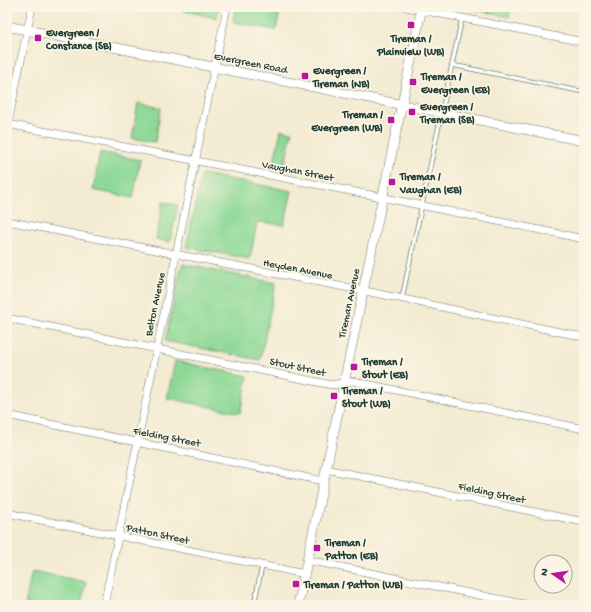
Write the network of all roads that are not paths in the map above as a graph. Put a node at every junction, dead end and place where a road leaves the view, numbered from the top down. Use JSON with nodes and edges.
{"nodes":[{"id":1,"x":32,"y":7,"type":"edge"},
{"id":2,"x":227,"y":7,"type":"edge"},
{"id":3,"x":406,"y":7,"type":"edge"},
{"id":4,"x":422,"y":8,"type":"edge"},
{"id":5,"x":462,"y":18,"type":"junction"},
{"id":6,"x":7,"y":26,"type":"edge"},
{"id":7,"x":27,"y":30,"type":"junction"},
{"id":8,"x":584,"y":42,"type":"edge"},
{"id":9,"x":452,"y":64,"type":"junction"},
{"id":10,"x":214,"y":67,"type":"junction"},
{"id":11,"x":584,"y":92,"type":"edge"},
{"id":12,"x":402,"y":104,"type":"junction"},
{"id":13,"x":441,"y":112,"type":"junction"},
{"id":14,"x":7,"y":125,"type":"edge"},
{"id":15,"x":584,"y":141,"type":"edge"},
{"id":16,"x":195,"y":161,"type":"junction"},
{"id":17,"x":382,"y":198,"type":"junction"},
{"id":18,"x":421,"y":206,"type":"junction"},
{"id":19,"x":7,"y":221,"type":"edge"},
{"id":20,"x":584,"y":239,"type":"edge"},
{"id":21,"x":176,"y":254,"type":"junction"},
{"id":22,"x":363,"y":291,"type":"junction"},
{"id":23,"x":401,"y":299,"type":"junction"},
{"id":24,"x":7,"y":318,"type":"edge"},
{"id":25,"x":584,"y":337,"type":"edge"},
{"id":26,"x":156,"y":348,"type":"junction"},
{"id":27,"x":344,"y":383,"type":"junction"},
{"id":28,"x":7,"y":414,"type":"edge"},
{"id":29,"x":584,"y":429,"type":"edge"},
{"id":30,"x":137,"y":441,"type":"junction"},
{"id":31,"x":326,"y":470,"type":"junction"},
{"id":32,"x":324,"y":480,"type":"junction"},
{"id":33,"x":7,"y":513,"type":"edge"},
{"id":34,"x":584,"y":522,"type":"edge"},
{"id":35,"x":118,"y":536,"type":"junction"},
{"id":36,"x":307,"y":560,"type":"junction"},
{"id":37,"x":262,"y":566,"type":"junction"},
{"id":38,"x":304,"y":574,"type":"junction"},
{"id":39,"x":104,"y":605,"type":"edge"},
{"id":40,"x":254,"y":605,"type":"edge"},
{"id":41,"x":298,"y":605,"type":"edge"},
{"id":42,"x":528,"y":605,"type":"edge"}],
"edges":[{"from":1,"to":7,"type":"street"},
{"from":2,"to":10,"type":"street","name":"Belton Avenue"},
{"from":3,"to":4,"type":"street"},
{"from":4,"to":5,"type":"street"},
{"from":4,"to":12,"type":"street","name":"Tireman Avenue"},
{"from":5,"to":8,"type":"street"},
{"from":5,"to":9,"type":"lane"},
{"from":6,"to":7,"type":"street","name":"Evergreen Road"},
{"from":7,"to":10,"type":"street","name":"Evergreen Road"},
{"from":7,"to":14,"type":"street"},
{"from":9,"to":11,"type":"lane"},
{"from":9,"to":13,"type":"lane"},
{"from":10,"to":12,"type":"street","name":"Evergreen Road"},
{"from":10,"to":16,"type":"street","name":"Belton Avenue"},
{"from":12,"to":13,"type":"street","name":"Evergreen Road"},
{"from":12,"to":17,"type":"street","name":"Tireman Avenue"},
{"from":13,"to":15,"type":"street","name":"Evergreen Road"},
{"from":13,"to":18,"type":"lane"},
{"from":14,"to":16,"type":"street","name":"Vaughan Street"},
{"from":16,"to":17,"type":"street","name":"Vaughan Street"},
{"from":16,"to":21,"type":"street","name":"Belton Avenue"},
{"from":17,"to":18,"type":"street","name":"Vaughan Street"},
{"from":17,"to":22,"type":"street","name":"Tireman Avenue"},
{"from":18,"to":20,"type":"street","name":"Vaughan Street"},
{"from":18,"to":23,"type":"lane"},
{"from":19,"to":21,"type":"street","name":"Heyden Avenue"},
{"from":21,"to":22,"type":"street","name":"Heyden Avenue"},
{"from":21,"to":26,"type":"street","name":"Belton Avenue"},
{"from":22,"to":23,"type":"street","name":"Heyden Avenue"},
{"from":22,"to":27,"type":"street","name":"Tireman Avenue"},
{"from":23,"to":25,"type":"street","name":"Heyden Avenue"},
{"from":24,"to":26,"type":"street","name":"Stout Street"},
{"from":26,"to":27,"type":"street","name":"Stout Street"},
{"from":26,"to":30,"type":"street","name":"Belton Avenue"},
{"from":27,"to":29,"type":"street","name":"Stout Street"},
{"from":27,"to":31,"type":"street","name":"Tireman Avenue"},
{"from":28,"to":30,"type":"street","name":"Fielding Street"},
{"from":30,"to":32,"type":"street","name":"Fielding Street"},
{"from":30,"to":35,"type":"street","name":"Belton Avenue"},
{"from":31,"to":32,"type":"street","name":"Tireman Avenue"},
{"from":31,"to":34,"type":"street","name":"Fielding Street"},
{"from":32,"to":36,"type":"street","name":"Tireman Avenue"},
{"from":33,"to":35,"type":"street","name":"Patton Street"},
{"from":35,"to":37,"type":"street","name":"Patton Street"},
{"from":35,"to":39,"type":"street","name":"Belton Avenue"},
{"from":36,"to":38,"type":"street","name":"Tireman Avenue"},
{"from":36,"to":42,"type":"street"},
{"from":37,"to":38,"type":"street","name":"Patton Street"},
{"from":37,"to":40,"type":"lane"},
{"from":38,"to":41,"type":"street","name":"Tireman Avenue"}]}
